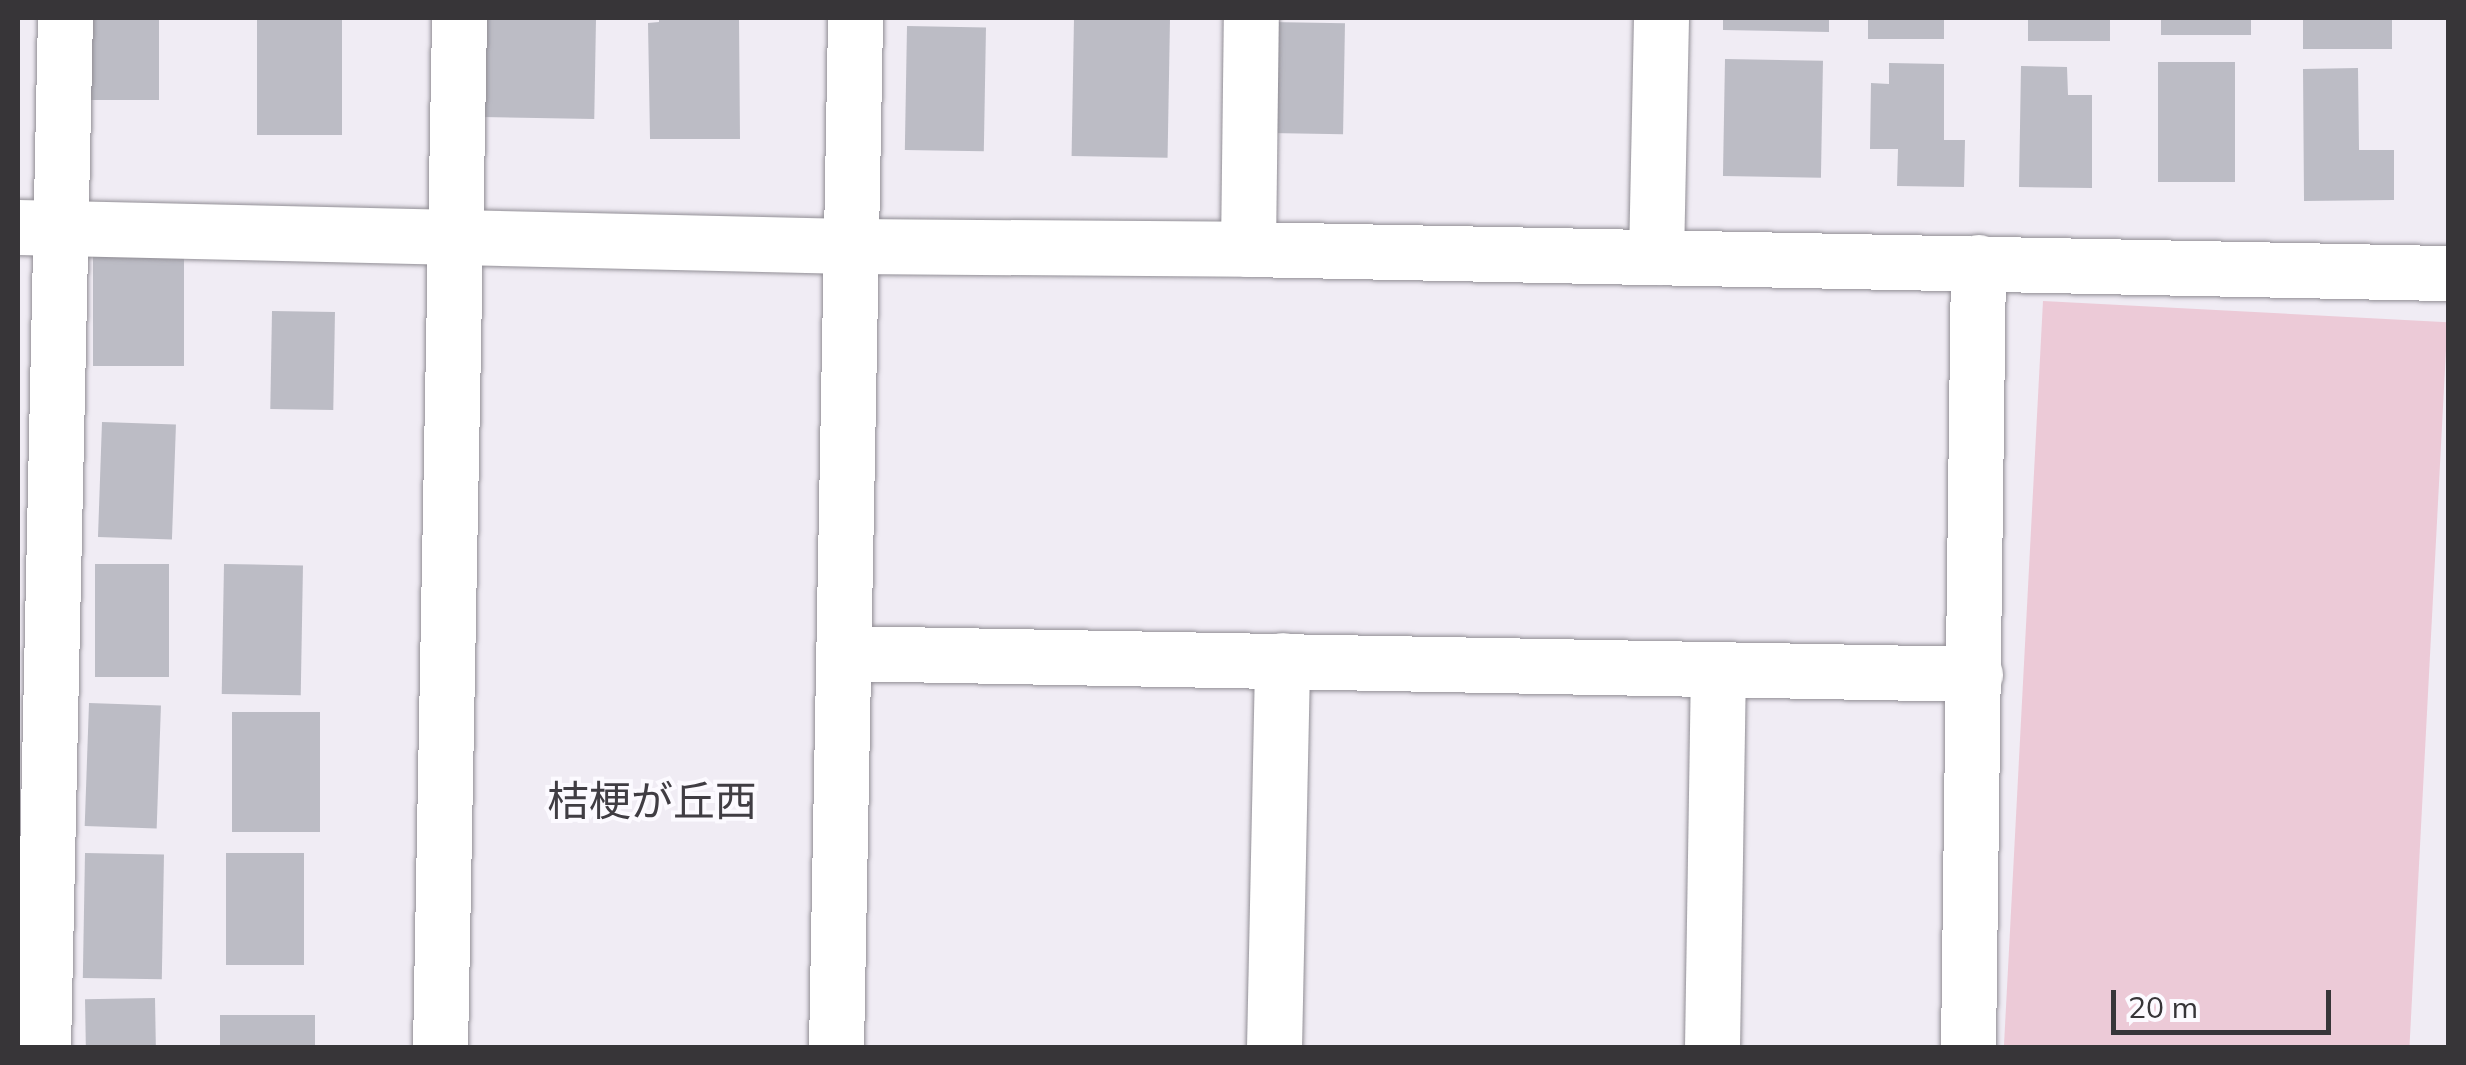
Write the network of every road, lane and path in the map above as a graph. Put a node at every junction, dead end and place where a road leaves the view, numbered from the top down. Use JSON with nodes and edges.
{"nodes":[{"id":1,"x":66,"y":18,"type":"edge"},
{"id":2,"x":459,"y":18,"type":"edge"},
{"id":3,"x":855,"y":18,"type":"edge"},
{"id":4,"x":1251,"y":18,"type":"edge"},
{"id":5,"x":1661,"y":18,"type":"edge"},
{"id":6,"x":39,"y":227,"type":"edge"},
{"id":7,"x":454,"y":238,"type":"junction"},
{"id":8,"x":850,"y":246,"type":"junction"},
{"id":9,"x":1248,"y":249,"type":"junction"},
{"id":10,"x":1656,"y":258,"type":"junction"},
{"id":11,"x":1978,"y":262,"type":"junction"},
{"id":12,"x":2448,"y":273,"type":"edge"},
{"id":13,"x":843,"y":654,"type":"junction"},
{"id":14,"x":1282,"y":660,"type":"junction"},
{"id":15,"x":1718,"y":671,"type":"junction"},
{"id":16,"x":1975,"y":674,"type":"junction"},
{"id":17,"x":43,"y":1048,"type":"edge"},
{"id":18,"x":440,"y":1048,"type":"edge"},
{"id":19,"x":836,"y":1048,"type":"edge"},
{"id":20,"x":1274,"y":1048,"type":"edge"},
{"id":21,"x":1712,"y":1048,"type":"edge"},
{"id":22,"x":1968,"y":1048,"type":"edge"}],
"edges":[{"from":1,"to":6,"type":"street"},
{"from":2,"to":7,"type":"street"},
{"from":3,"to":8,"type":"street"},
{"from":4,"to":9,"type":"street"},
{"from":5,"to":10,"type":"street"},
{"from":6,"to":7,"type":"street"},
{"from":6,"to":17,"type":"street"},
{"from":7,"to":8,"type":"street"},
{"from":7,"to":18,"type":"street"},
{"from":8,"to":9,"type":"street"},
{"from":8,"to":13,"type":"street"},
{"from":9,"to":10,"type":"street"},
{"from":10,"to":11,"type":"street"},
{"from":11,"to":12,"type":"street"},
{"from":11,"to":16,"type":"street"},
{"from":13,"to":14,"type":"street"},
{"from":13,"to":19,"type":"street"},
{"from":14,"to":15,"type":"street"},
{"from":14,"to":20,"type":"street"},
{"from":15,"to":16,"type":"street"},
{"from":15,"to":21,"type":"street"},
{"from":16,"to":22,"type":"street"}]}
